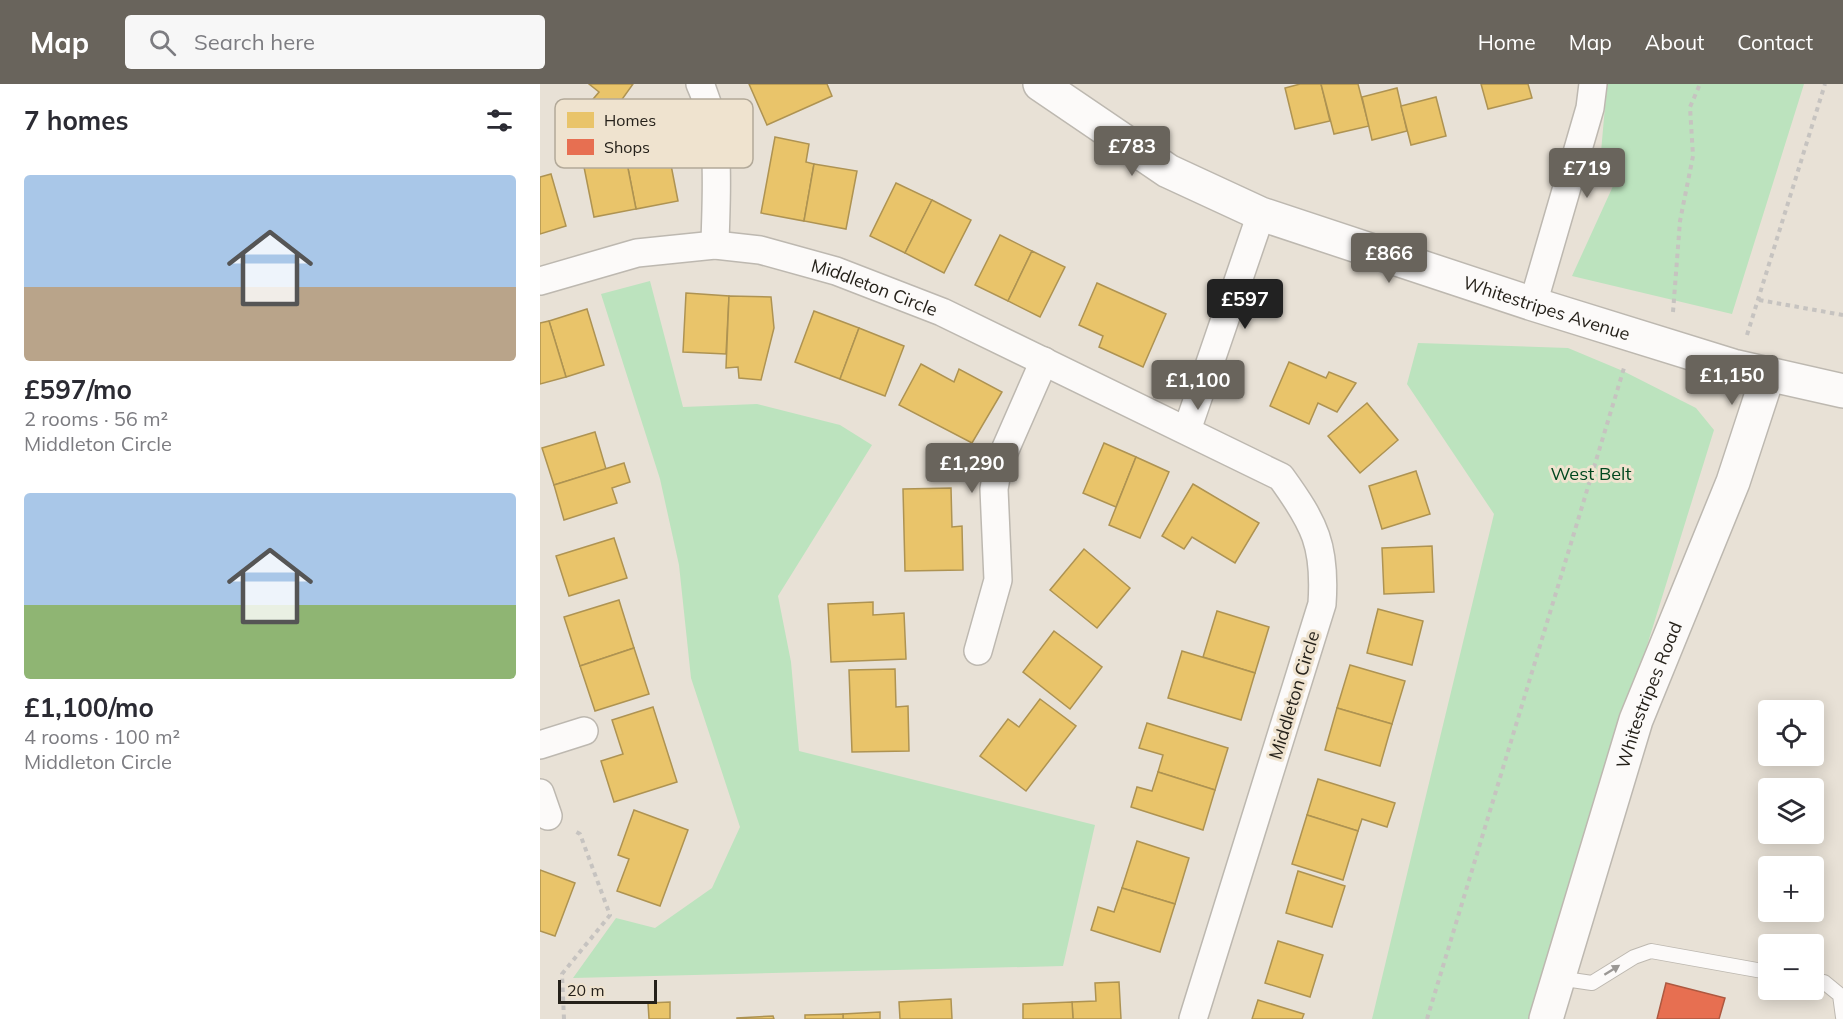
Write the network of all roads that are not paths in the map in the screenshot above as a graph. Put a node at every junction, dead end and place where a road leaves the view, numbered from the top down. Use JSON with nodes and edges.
{"nodes":[{"id":1,"x":700,"y":84,"type":"edge"},
{"id":2,"x":1040,"y":84,"type":"edge"},
{"id":3,"x":1593,"y":84,"type":"edge"},
{"id":4,"x":707,"y":99,"type":"edge"},
{"id":5,"x":715,"y":168,"type":"edge"},
{"id":6,"x":1261,"y":214,"type":"junction"},
{"id":7,"x":715,"y":245,"type":"junction"},
{"id":8,"x":540,"y":281,"type":"edge"},
{"id":9,"x":1533,"y":304,"type":"junction"},
{"id":10,"x":1044,"y":361,"type":"junction"},
{"id":11,"x":1768,"y":375,"type":"junction"},
{"id":12,"x":1843,"y":391,"type":"edge"},
{"id":13,"x":1186,"y":430,"type":"junction"},
{"id":14,"x":978,"y":651,"type":"dead end"},
{"id":15,"x":584,"y":731,"type":"dead end"},
{"id":16,"x":540,"y":745,"type":"edge"},
{"id":17,"x":1758,"y":970,"type":"edge"},
{"id":18,"x":1558,"y":978,"type":"junction"},
{"id":19,"x":1824,"y":982,"type":"edge"},
{"id":20,"x":1843,"y":1017,"type":"edge"},
{"id":21,"x":1193,"y":1019,"type":"edge"},
{"id":22,"x":1546,"y":1019,"type":"edge"}],
"edges":[{"from":1,"to":4,"type":"street"},
{"from":2,"to":6,"type":"street","name":"Whitestripes Avenue"},
{"from":3,"to":9,"type":"street"},
{"from":5,"to":7,"type":"street"},
{"from":6,"to":9,"type":"street","name":"Whitestripes Avenue"},
{"from":6,"to":13,"type":"street"},
{"from":7,"to":8,"type":"street","name":"Middleton Circle"},
{"from":7,"to":10,"type":"street","name":"Middleton Circle"},
{"from":9,"to":11,"type":"street","name":"Whitestripes Avenue"},
{"from":10,"to":13,"type":"street","name":"Middleton Circle"},
{"from":10,"to":14,"type":"street"},
{"from":11,"to":12,"type":"street","name":"Whitestripes Avenue"},
{"from":11,"to":18,"type":"street","name":"Whitestripes Road"},
{"from":13,"to":21,"type":"street","name":"Middleton Circle"},
{"from":15,"to":16,"type":"street"},
{"from":18,"to":17,"type":"lane","one_way":true},
{"from":18,"to":22,"type":"street","name":"Whitestripes Road"},
{"from":19,"to":20,"type":"lane"}]}
